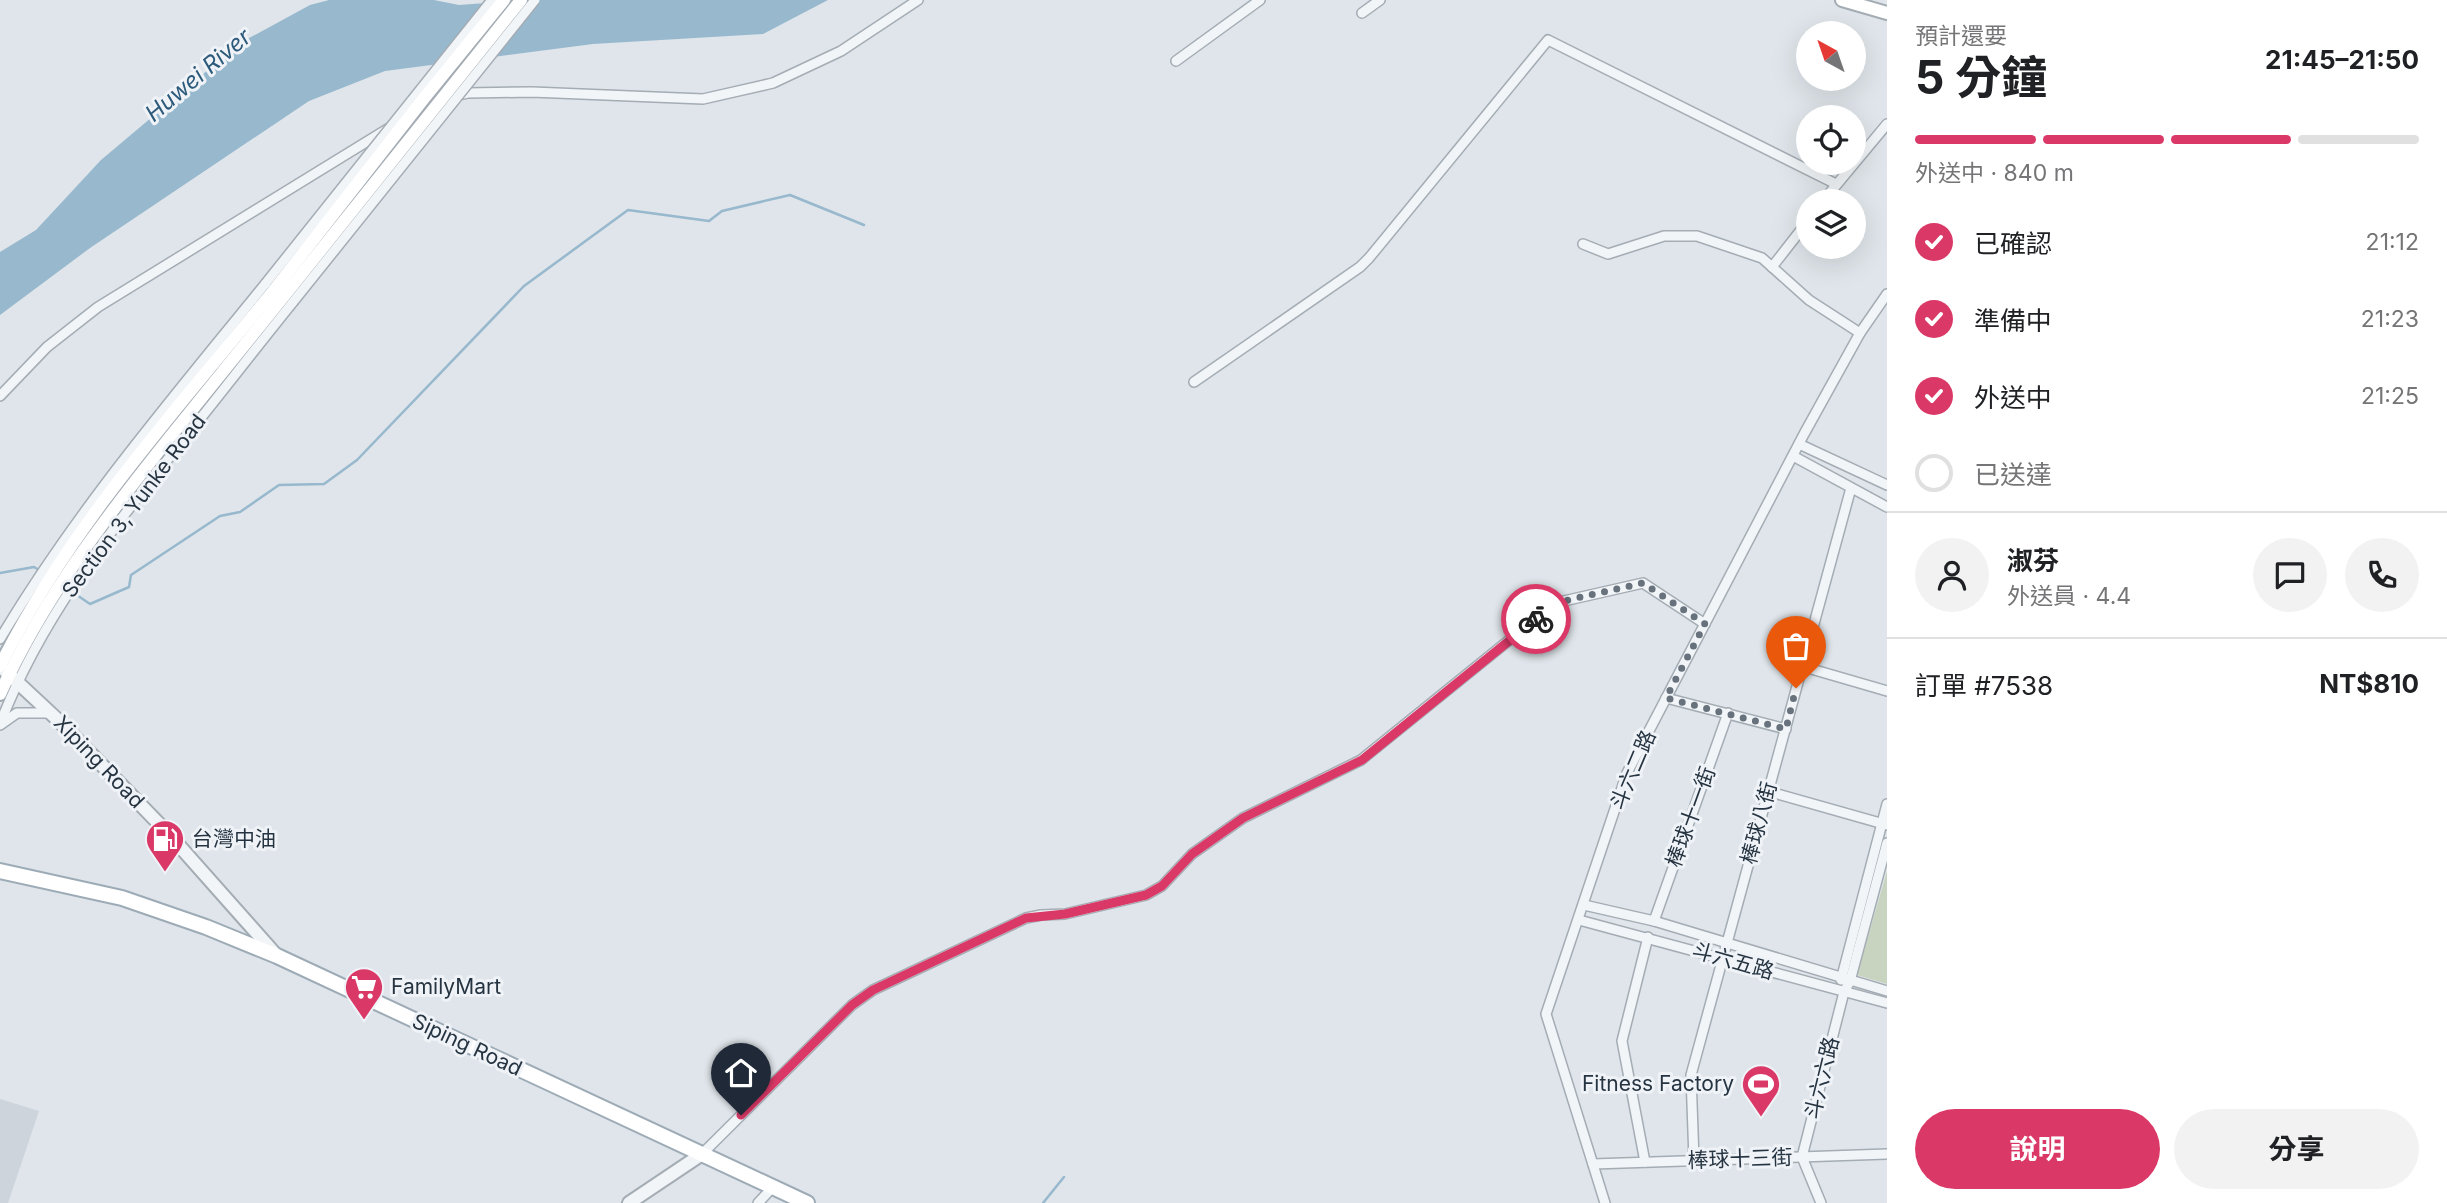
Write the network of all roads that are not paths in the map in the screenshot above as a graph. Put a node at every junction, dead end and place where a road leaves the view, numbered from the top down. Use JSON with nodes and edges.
{"nodes":[{"id":1,"x":492,"y":0,"type":"edge"},
{"id":2,"x":505,"y":0,"type":"edge"},
{"id":3,"x":522,"y":0,"type":"edge"},
{"id":4,"x":535,"y":0,"type":"edge"},
{"id":5,"x":918,"y":0,"type":"edge"},
{"id":6,"x":1260,"y":0,"type":"edge"},
{"id":7,"x":1380,"y":0,"type":"edge"},
{"id":8,"x":1842,"y":0,"type":"edge"},
{"id":9,"x":1362,"y":13,"type":"dead end"},
{"id":10,"x":1887,"y":13,"type":"edge"},
{"id":11,"x":1175,"y":61,"type":"dead end"},
{"id":12,"x":1887,"y":124,"type":"edge"},
{"id":13,"x":1836,"y":184,"type":"junction"},
{"id":14,"x":1832,"y":189,"type":"edge"},
{"id":15,"x":1796,"y":236,"type":"edge"},
{"id":16,"x":1583,"y":244,"type":"dead end"},
{"id":17,"x":1772,"y":267,"type":"junction"},
{"id":18,"x":279,"y":292,"type":"junction"},
{"id":19,"x":1887,"y":293,"type":"edge"},
{"id":20,"x":1860,"y":333,"type":"junction"},
{"id":21,"x":1194,"y":382,"type":"dead end"},
{"id":22,"x":0,"y":396,"type":"edge"},
{"id":23,"x":1799,"y":444,"type":"junction"},
{"id":24,"x":1793,"y":456,"type":"junction"},
{"id":25,"x":1887,"y":485,"type":"edge"},
{"id":26,"x":1851,"y":488,"type":"junction"},
{"id":27,"x":1887,"y":507,"type":"edge"},
{"id":28,"x":31,"y":596,"type":"junction"},
{"id":29,"x":1705,"y":624,"type":"junction"},
{"id":30,"x":0,"y":639,"type":"edge"},
{"id":31,"x":1801,"y":666,"type":"junction"},
{"id":32,"x":9,"y":673,"type":"edge"},
{"id":33,"x":1887,"y":691,"type":"edge"},
{"id":34,"x":0,"y":694,"type":"edge"},
{"id":35,"x":1666,"y":698,"type":"junction"},
{"id":36,"x":51,"y":713,"type":"junction"},
{"id":37,"x":1728,"y":713,"type":"junction"},
{"id":38,"x":0,"y":725,"type":"edge"},
{"id":39,"x":1786,"y":729,"type":"junction"},
{"id":40,"x":1768,"y":790,"type":"junction"},
{"id":41,"x":1887,"y":804,"type":"edge"},
{"id":42,"x":1884,"y":825,"type":"edge"},
{"id":43,"x":1887,"y":843,"type":"edge"},
{"id":44,"x":0,"y":871,"type":"edge"},
{"id":45,"x":1584,"y":905,"type":"junction"},
{"id":46,"x":1579,"y":920,"type":"junction"},
{"id":47,"x":1654,"y":921,"type":"junction"},
{"id":48,"x":1648,"y":937,"type":"junction"},
{"id":49,"x":1727,"y":943,"type":"junction"},
{"id":50,"x":277,"y":956,"type":"junction"},
{"id":51,"x":1722,"y":957,"type":"junction"},
{"id":52,"x":1845,"y":979,"type":"junction"},
{"id":53,"x":1887,"y":991,"type":"edge"},
{"id":54,"x":1844,"y":992,"type":"junction"},
{"id":55,"x":1887,"y":1003,"type":"edge"},
{"id":56,"x":702,"y":1154,"type":"junction"},
{"id":57,"x":1887,"y":1154,"type":"edge"},
{"id":58,"x":1802,"y":1157,"type":"junction"},
{"id":59,"x":1694,"y":1160,"type":"junction"},
{"id":60,"x":1645,"y":1162,"type":"junction"},
{"id":61,"x":1593,"y":1164,"type":"junction"},
{"id":62,"x":773,"y":1187,"type":"junction"},
{"id":63,"x":629,"y":1203,"type":"edge"},
{"id":64,"x":758,"y":1203,"type":"edge"},
{"id":65,"x":807,"y":1203,"type":"edge"},
{"id":66,"x":1605,"y":1203,"type":"edge"},
{"id":67,"x":1821,"y":1203,"type":"edge"}],
"edges":[{"from":1,"to":18,"type":"street","bridge":true},
{"from":2,"to":18,"type":"main road","bridge":true},
{"from":3,"to":18,"type":"main road","bridge":true},
{"from":4,"to":18,"type":"street","bridge":true},
{"from":5,"to":22,"type":"street"},
{"from":6,"to":11,"type":"street"},
{"from":7,"to":9,"type":"street"},
{"from":8,"to":10,"type":"main road"},
{"from":12,"to":13,"type":"street"},
{"from":13,"to":14,"type":"street"},
{"from":13,"to":21,"type":"street"},
{"from":15,"to":17,"type":"street"},
{"from":16,"to":17,"type":"street"},
{"from":17,"to":20,"type":"street"},
{"from":18,"to":28,"type":"main road","name":"Section 3, Yunke Road"},
{"from":18,"to":32,"type":"main road","name":"Section 3, Yunke Road"},
{"from":19,"to":20,"type":"street","name":"斗六二路"},
{"from":20,"to":23,"type":"street","name":"斗六二路"},
{"from":23,"to":24,"type":"street","name":"斗六二路"},
{"from":23,"to":25,"type":"street"},
{"from":24,"to":26,"type":"street"},
{"from":24,"to":29,"type":"street","name":"斗六二路"},
{"from":26,"to":27,"type":"street"},
{"from":26,"to":31,"type":"street","name":"棒球八街"},
{"from":28,"to":30,"type":"street","name":"Section 3, Yunke Road"},
{"from":28,"to":32,"type":"main road","name":"Section 3, Yunke Road"},
{"from":29,"to":35,"type":"street","name":"斗六二路"},
{"from":29,"to":56,"type":"street"},
{"from":31,"to":33,"type":"street"},
{"from":31,"to":39,"type":"street","name":"棒球八街"},
{"from":32,"to":34,"type":"main road","name":"Section 3, Yunke Road"},
{"from":32,"to":36,"type":"street","name":"Xiping Road"},
{"from":32,"to":38,"type":"street","name":"Section 3, Yunke Road"},
{"from":35,"to":37,"type":"street"},
{"from":35,"to":45,"type":"street","name":"斗六二路"},
{"from":36,"to":38,"type":"street"},
{"from":36,"to":50,"type":"street","name":"Xiping Road"},
{"from":37,"to":39,"type":"street"},
{"from":37,"to":47,"type":"street","name":"棒球十一街"},
{"from":39,"to":40,"type":"street","name":"棒球八街"},
{"from":40,"to":42,"type":"street"},
{"from":40,"to":49,"type":"street","name":"棒球八街"},
{"from":41,"to":42,"type":"street","name":"斗六六路"},
{"from":42,"to":52,"type":"street","name":"斗六六路"},
{"from":43,"to":52,"type":"street","name":"斗六六路"},
{"from":44,"to":50,"type":"main road","name":"Siping Road"},
{"from":45,"to":46,"type":"street","name":"斗六二路"},
{"from":45,"to":47,"type":"street","name":"斗六五路"},
{"from":46,"to":48,"type":"street","name":"斗六五路"},
{"from":46,"to":61,"type":"street","name":"斗六二路"},
{"from":47,"to":49,"type":"street","name":"斗六五路"},
{"from":48,"to":51,"type":"street","name":"斗六五路"},
{"from":48,"to":60,"type":"street"},
{"from":49,"to":51,"type":"street","name":"棒球八街"},
{"from":49,"to":52,"type":"street","name":"斗六五路"},
{"from":50,"to":56,"type":"main road","name":"Siping Road"},
{"from":51,"to":54,"type":"street","name":"斗六五路"},
{"from":51,"to":59,"type":"street","name":"棒球八街"},
{"from":52,"to":53,"type":"street","name":"斗六五路"},
{"from":52,"to":54,"type":"street","name":"斗六六路"},
{"from":54,"to":55,"type":"street","name":"斗六五路"},
{"from":54,"to":58,"type":"street","name":"斗六六路"},
{"from":56,"to":62,"type":"main road","name":"Siping Road"},
{"from":56,"to":63,"type":"street"},
{"from":57,"to":58,"type":"street","name":"棒球十三街"},
{"from":58,"to":59,"type":"street","name":"棒球十三街"},
{"from":58,"to":67,"type":"street"},
{"from":59,"to":60,"type":"street","name":"棒球十三街"},
{"from":60,"to":61,"type":"street","name":"棒球十三街"},
{"from":61,"to":66,"type":"street","name":"斗六二路"},
{"from":62,"to":64,"type":"street"},
{"from":62,"to":65,"type":"main road","name":"Siping Road"}]}
